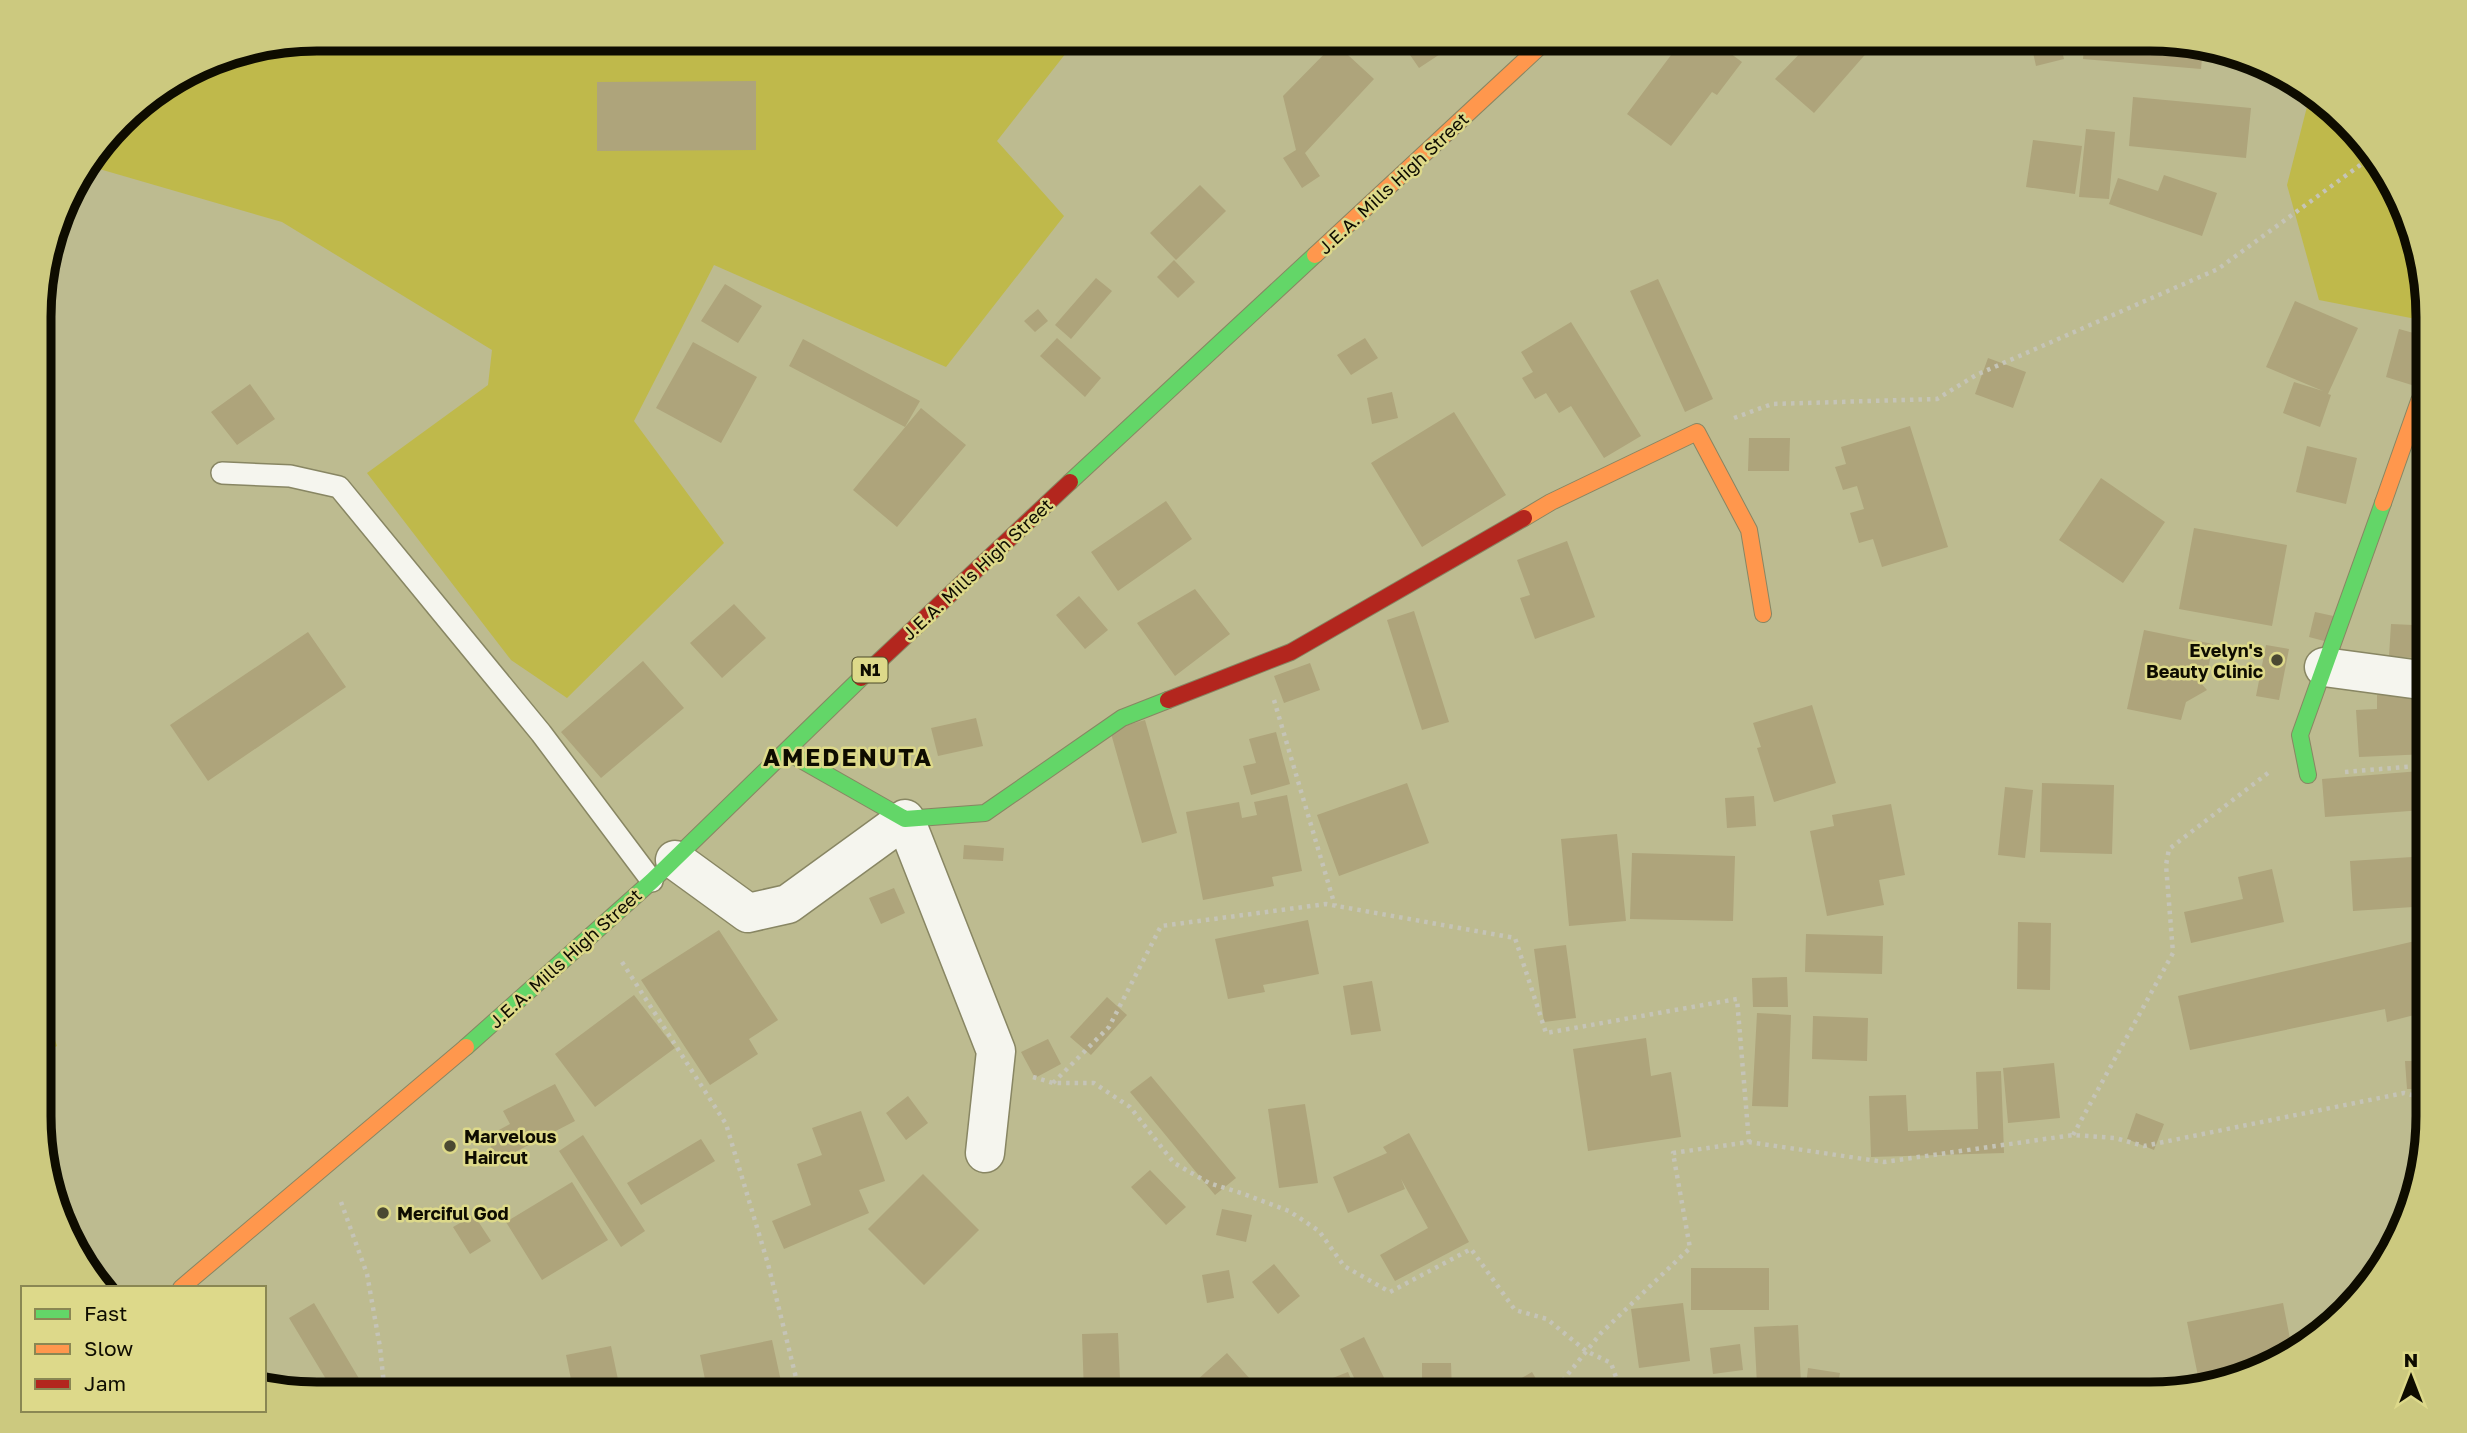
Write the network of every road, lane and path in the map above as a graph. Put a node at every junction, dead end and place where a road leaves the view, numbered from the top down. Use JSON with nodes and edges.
{"nodes":[{"id":1,"x":1534,"y":51,"type":"edge"},
{"id":2,"x":2365,"y":161,"type":"edge"},
{"id":3,"x":2416,"y":409,"type":"edge"},
{"id":4,"x":1697,"y":432,"type":"junction"},
{"id":5,"x":222,"y":473,"type":"dead end"},
{"id":6,"x":1763,"y":614,"type":"dead end"},
{"id":7,"x":1263,"y":663,"type":"junction"},
{"id":8,"x":2324,"y":667,"type":"junction"},
{"id":9,"x":2416,"y":679,"type":"edge"},
{"id":10,"x":2303,"y":748,"type":"junction"},
{"id":11,"x":787,"y":752,"type":"junction"},
{"id":12,"x":2416,"y":766,"type":"edge"},
{"id":13,"x":2308,"y":775,"type":"joint"},
{"id":14,"x":905,"y":819,"type":"junction"},
{"id":15,"x":664,"y":870,"type":"junction"},
{"id":16,"x":1335,"y":905,"type":"junction"},
{"id":17,"x":622,"y":962,"type":"dead end"},
{"id":18,"x":996,"y":1051,"type":"junction"},
{"id":19,"x":1053,"y":1083,"type":"junction"},
{"id":20,"x":2416,"y":1096,"type":"edge"},
{"id":21,"x":2073,"y":1135,"type":"junction"},
{"id":22,"x":1749,"y":1142,"type":"junction"},
{"id":23,"x":985,"y":1153,"type":"dead end"},
{"id":24,"x":341,"y":1201,"type":"dead end"},
{"id":25,"x":183,"y":1286,"type":"edge"},
{"id":26,"x":1586,"y":1351,"type":"junction"},
{"id":27,"x":384,"y":1382,"type":"edge"},
{"id":28,"x":797,"y":1382,"type":"edge"},
{"id":29,"x":1561,"y":1382,"type":"edge"},
{"id":30,"x":1618,"y":1382,"type":"edge"}],
"edges":[{"from":1,"to":11,"type":"main road","name":"J.E.A. Mills High Street","number":"N1"},
{"from":2,"to":4,"type":"path"},
{"from":3,"to":8,"type":"main road"},
{"from":4,"to":6,"type":"main road"},
{"from":4,"to":7,"type":"main road"},
{"from":5,"to":15,"type":"lane"},
{"from":7,"to":14,"type":"main road"},
{"from":7,"to":16,"type":"path"},
{"from":8,"to":9,"type":"street"},
{"from":8,"to":10,"type":"main road"},
{"from":10,"to":13,"type":"main road"},
{"from":10,"to":21,"type":"path"},
{"from":11,"to":14,"type":"main road"},
{"from":11,"to":15,"type":"main road","name":"J.E.A. Mills High Street","number":"N1"},
{"from":12,"to":13,"type":"path"},
{"from":14,"to":15,"type":"street"},
{"from":14,"to":18,"type":"street"},
{"from":15,"to":25,"type":"main road","name":"J.E.A. Mills High Street","number":"N1"},
{"from":16,"to":19,"type":"path"},
{"from":16,"to":22,"type":"path"},
{"from":17,"to":28,"type":"path"},
{"from":18,"to":19,"type":"path"},
{"from":18,"to":23,"type":"street"},
{"from":19,"to":26,"type":"path"},
{"from":20,"to":21,"type":"path"},
{"from":21,"to":22,"type":"path"},
{"from":22,"to":26,"type":"path"},
{"from":24,"to":27,"type":"path"},
{"from":26,"to":29,"type":"path"},
{"from":26,"to":30,"type":"path"}]}
